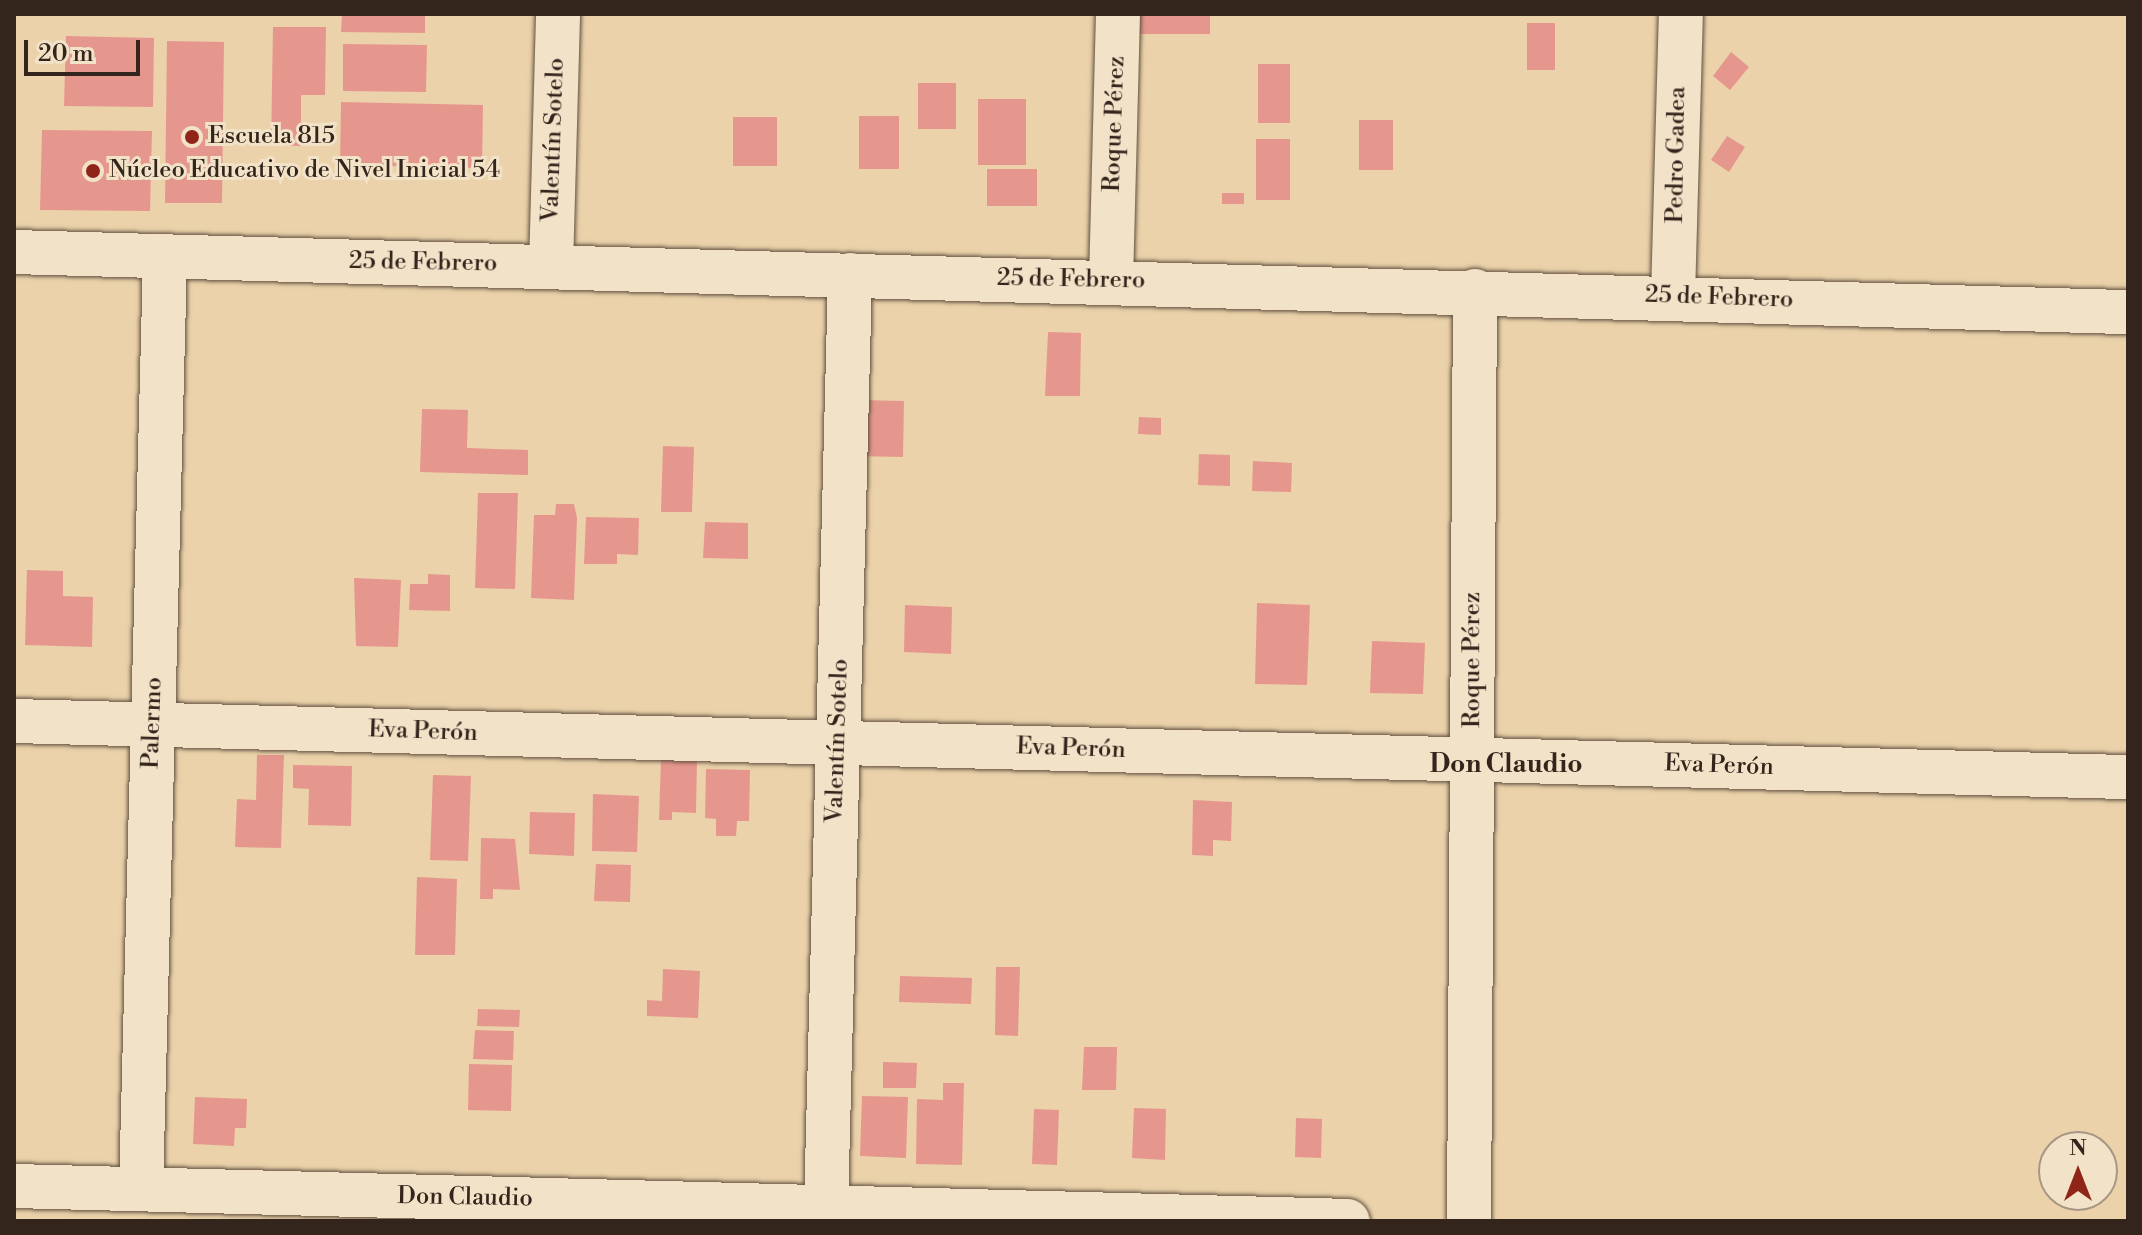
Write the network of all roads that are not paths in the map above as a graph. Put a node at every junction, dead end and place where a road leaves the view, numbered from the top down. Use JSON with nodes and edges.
{"nodes":[{"id":1,"x":558,"y":14,"type":"edge"},
{"id":2,"x":1118,"y":14,"type":"edge"},
{"id":3,"x":1681,"y":14,"type":"edge"},
{"id":4,"x":14,"y":252,"type":"edge"},
{"id":5,"x":165,"y":257,"type":"junction"},
{"id":6,"x":551,"y":267,"type":"junction"},
{"id":7,"x":850,"y":275,"type":"junction"},
{"id":8,"x":1111,"y":281,"type":"junction"},
{"id":9,"x":1475,"y":291,"type":"junction"},
{"id":10,"x":1673,"y":296,"type":"junction"},
{"id":11,"x":2128,"y":312,"type":"edge"},
{"id":12,"x":14,"y":721,"type":"edge"},
{"id":13,"x":153,"y":725,"type":"junction"},
{"id":14,"x":838,"y":743,"type":"junction"},
{"id":15,"x":1472,"y":760,"type":"junction"},
{"id":16,"x":2128,"y":777,"type":"edge"},
{"id":17,"x":14,"y":1186,"type":"edge"},
{"id":18,"x":141,"y":1189,"type":"junction"},
{"id":19,"x":826,"y":1207,"type":"junction"},
{"id":20,"x":1348,"y":1221,"type":"edge"},
{"id":21,"x":1469,"y":1221,"type":"edge"}],
"edges":[{"from":1,"to":6,"type":"street","name":"Valentín Sotelo"},
{"from":2,"to":8,"type":"street","name":"Roque Pérez"},
{"from":3,"to":10,"type":"street","name":"Pedro Gadea"},
{"from":4,"to":5,"type":"street","name":"25 de Febrero"},
{"from":5,"to":6,"type":"street","name":"25 de Febrero"},
{"from":5,"to":13,"type":"street","name":"Palermo"},
{"from":6,"to":7,"type":"street","name":"25 de Febrero"},
{"from":7,"to":8,"type":"street","name":"25 de Febrero"},
{"from":7,"to":14,"type":"street","name":"Valentín Sotelo"},
{"from":8,"to":9,"type":"street","name":"25 de Febrero"},
{"from":9,"to":10,"type":"street","name":"25 de Febrero"},
{"from":9,"to":15,"type":"street","name":"Roque Pérez"},
{"from":10,"to":11,"type":"street","name":"25 de Febrero"},
{"from":12,"to":13,"type":"street","name":"Eva Perón"},
{"from":13,"to":14,"type":"street","name":"Eva Perón"},
{"from":13,"to":18,"type":"street","name":"Palermo"},
{"from":14,"to":15,"type":"street","name":"Eva Perón"},
{"from":14,"to":19,"type":"street","name":"Valentín Sotelo"},
{"from":15,"to":16,"type":"street","name":"Eva Perón"},
{"from":15,"to":21,"type":"street","name":"Roque Pérez"},
{"from":17,"to":18,"type":"street","name":"Don Claudio"},
{"from":18,"to":19,"type":"street","name":"Don Claudio"},
{"from":19,"to":20,"type":"street","name":"Don Claudio"}]}
